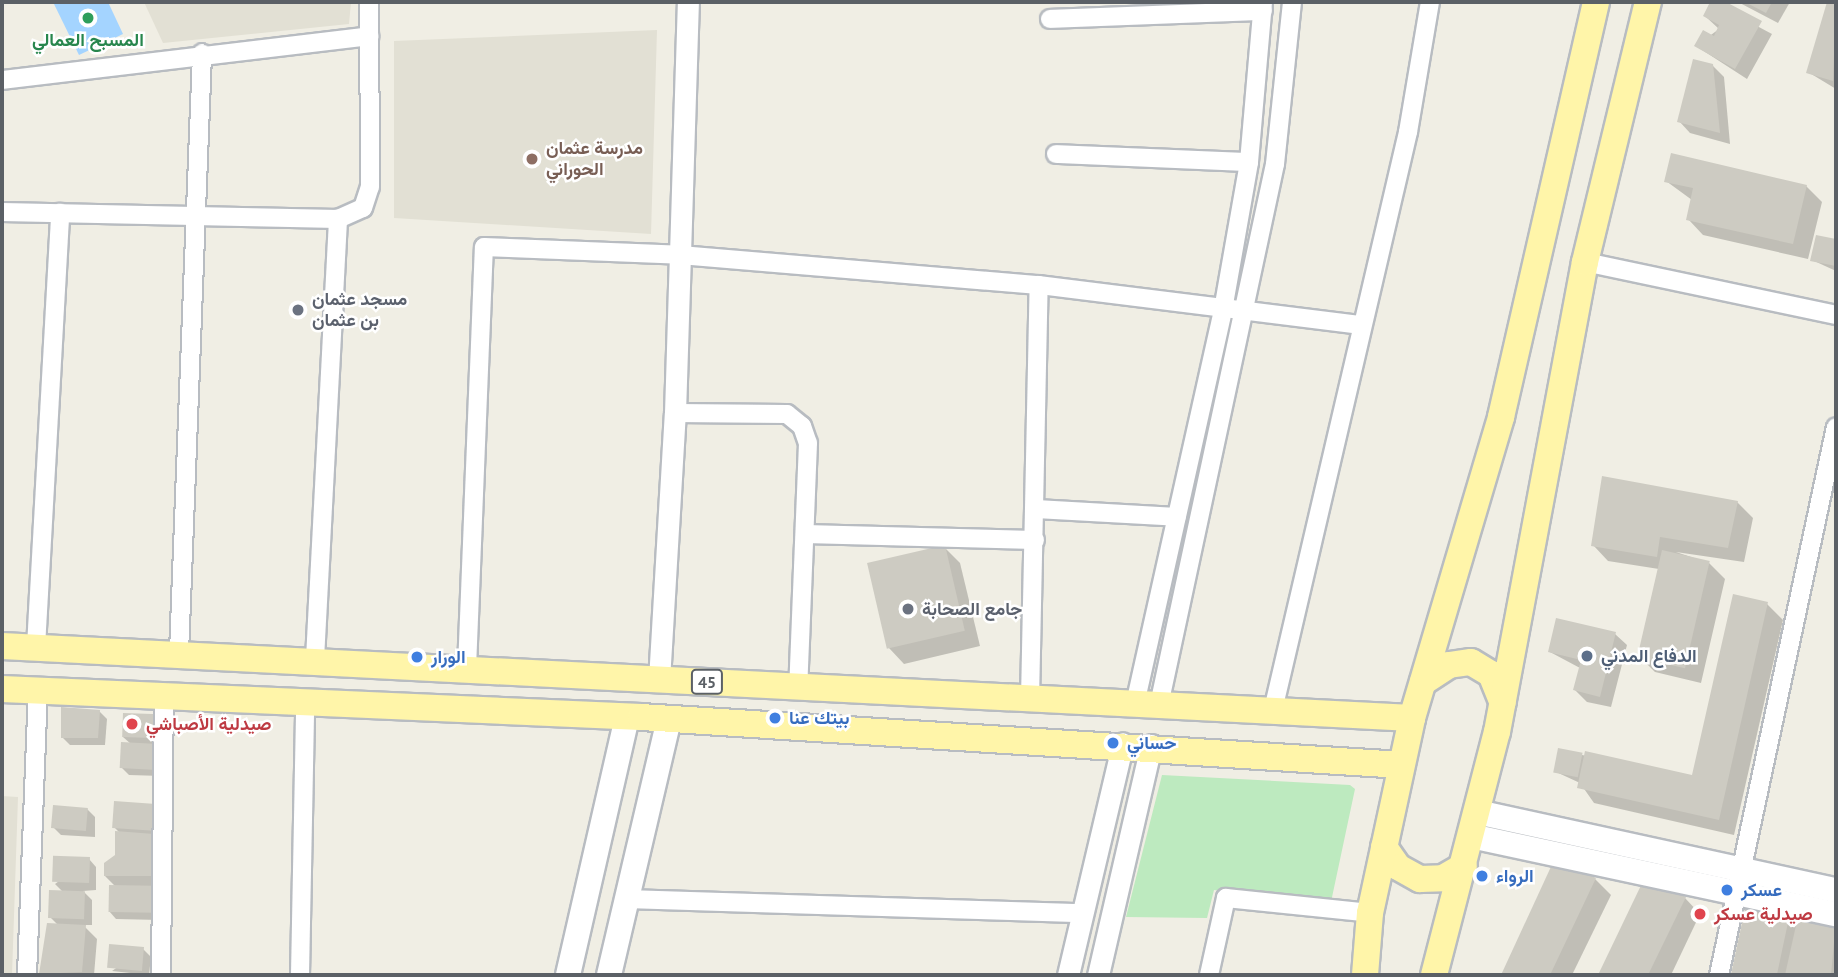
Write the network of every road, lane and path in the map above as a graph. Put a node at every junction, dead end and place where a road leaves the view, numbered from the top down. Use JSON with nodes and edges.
{"nodes":[{"id":1,"x":369,"y":2,"type":"edge"},
{"id":2,"x":688,"y":2,"type":"edge"},
{"id":3,"x":1292,"y":2,"type":"edge"},
{"id":4,"x":1430,"y":2,"type":"edge"},
{"id":5,"x":1596,"y":2,"type":"edge"},
{"id":6,"x":1648,"y":2,"type":"edge"},
{"id":7,"x":1263,"y":6,"type":"edge"},
{"id":8,"x":1050,"y":19,"type":"dead end"},
{"id":9,"x":369,"y":36,"type":"junction"},
{"id":10,"x":202,"y":53,"type":"junction"},
{"id":11,"x":2,"y":79,"type":"edge"},
{"id":12,"x":1056,"y":154,"type":"dead end"},
{"id":13,"x":1250,"y":162,"type":"junction"},
{"id":14,"x":2,"y":212,"type":"edge"},
{"id":15,"x":60,"y":213,"type":"junction"},
{"id":16,"x":198,"y":215,"type":"junction"},
{"id":17,"x":338,"y":219,"type":"junction"},
{"id":18,"x":680,"y":255,"type":"junction"},
{"id":19,"x":1585,"y":261,"type":"junction"},
{"id":20,"x":1039,"y":285,"type":"junction"},
{"id":21,"x":1223,"y":310,"type":"junction"},
{"id":22,"x":1245,"y":313,"type":"junction"},
{"id":23,"x":1836,"y":316,"type":"edge"},
{"id":24,"x":1359,"y":325,"type":"junction"},
{"id":25,"x":676,"y":413,"type":"junction"},
{"id":26,"x":1836,"y":427,"type":"edge"},
{"id":27,"x":1036,"y":509,"type":"junction"},
{"id":28,"x":1177,"y":517,"type":"junction"},
{"id":29,"x":805,"y":534,"type":"junction"},
{"id":30,"x":1035,"y":540,"type":"junction"},
{"id":31,"x":2,"y":646,"type":"edge"},
{"id":32,"x":36,"y":647,"type":"junction"},
{"id":33,"x":95,"y":649,"type":"junction"},
{"id":34,"x":179,"y":653,"type":"junction"},
{"id":35,"x":315,"y":659,"type":"junction"},
{"id":36,"x":467,"y":668,"type":"junction"},
{"id":37,"x":571,"y":674,"type":"junction"},
{"id":38,"x":659,"y":680,"type":"junction"},
{"id":39,"x":1423,"y":682,"type":"junction"},
{"id":40,"x":798,"y":688,"type":"junction"},
{"id":41,"x":2,"y":689,"type":"edge"},
{"id":42,"x":38,"y":691,"type":"junction"},
{"id":43,"x":869,"y":691,"type":"junction"},
{"id":44,"x":98,"y":693,"type":"junction"},
{"id":45,"x":164,"y":695,"type":"junction"},
{"id":46,"x":1030,"y":699,"type":"junction"},
{"id":47,"x":305,"y":703,"type":"junction"},
{"id":48,"x":1503,"y":703,"type":"junction"},
{"id":49,"x":1147,"y":704,"type":"junction"},
{"id":50,"x":1273,"y":710,"type":"junction"},
{"id":51,"x":572,"y":715,"type":"junction"},
{"id":52,"x":627,"y":717,"type":"junction"},
{"id":53,"x":1412,"y":718,"type":"junction"},
{"id":54,"x":668,"y":720,"type":"junction"},
{"id":55,"x":870,"y":730,"type":"junction"},
{"id":56,"x":1123,"y":743,"type":"junction"},
{"id":57,"x":1151,"y":744,"type":"junction"},
{"id":58,"x":1401,"y":765,"type":"junction"},
{"id":59,"x":1474,"y":824,"type":"junction"},
{"id":60,"x":1384,"y":847,"type":"junction"},
{"id":61,"x":1464,"y":866,"type":"junction"},
{"id":62,"x":1741,"y":877,"type":"junction"},
{"id":63,"x":1836,"y":890,"type":"edge"},
{"id":64,"x":627,"y":899,"type":"junction"},
{"id":65,"x":1082,"y":913,"type":"junction"},
{"id":66,"x":1370,"y":913,"type":"junction"},
{"id":67,"x":1836,"y":914,"type":"edge"},
{"id":68,"x":1368,"y":943,"type":"junction"},
{"id":69,"x":1438,"y":970,"type":"edge"},
{"id":70,"x":27,"y":975,"type":"edge"},
{"id":71,"x":162,"y":975,"type":"edge"},
{"id":72,"x":300,"y":975,"type":"edge"},
{"id":73,"x":568,"y":975,"type":"edge"},
{"id":74,"x":609,"y":975,"type":"edge"},
{"id":75,"x":1068,"y":975,"type":"edge"},
{"id":76,"x":1098,"y":975,"type":"edge"},
{"id":77,"x":1209,"y":975,"type":"edge"},
{"id":78,"x":1359,"y":975,"type":"edge"},
{"id":79,"x":1365,"y":975,"type":"edge"},
{"id":80,"x":1719,"y":975,"type":"edge"}],
"edges":[{"from":1,"to":9,"type":"street"},
{"from":2,"to":18,"type":"street"},
{"from":3,"to":22,"type":"street"},
{"from":4,"to":24,"type":"street"},
{"from":5,"to":39,"type":"main road"},
{"from":6,"to":19,"type":"main road"},
{"from":7,"to":8,"type":"street"},
{"from":7,"to":13,"type":"street"},
{"from":9,"to":10,"type":"street"},
{"from":9,"to":17,"type":"street"},
{"from":10,"to":11,"type":"street"},
{"from":10,"to":16,"type":"street"},
{"from":12,"to":13,"type":"street"},
{"from":13,"to":21,"type":"street"},
{"from":14,"to":15,"type":"street"},
{"from":15,"to":16,"type":"street"},
{"from":15,"to":32,"type":"street"},
{"from":16,"to":17,"type":"street"},
{"from":16,"to":34,"type":"street"},
{"from":17,"to":35,"type":"street"},
{"from":18,"to":20,"type":"street"},
{"from":18,"to":25,"type":"street"},
{"from":18,"to":36,"type":"street"},
{"from":19,"to":23,"type":"street"},
{"from":19,"to":48,"type":"main road"},
{"from":20,"to":21,"type":"street"},
{"from":20,"to":27,"type":"street"},
{"from":21,"to":22,"type":"street"},
{"from":21,"to":28,"type":"street"},
{"from":22,"to":24,"type":"street"},
{"from":22,"to":49,"type":"street"},
{"from":24,"to":50,"type":"street"},
{"from":25,"to":29,"type":"street"},
{"from":25,"to":38,"type":"street"},
{"from":26,"to":62,"type":"street"},
{"from":27,"to":28,"type":"street"},
{"from":27,"to":30,"type":"street"},
{"from":28,"to":49,"type":"street"},
{"from":29,"to":30,"type":"street"},
{"from":29,"to":40,"type":"street"},
{"from":30,"to":46,"type":"street"},
{"from":31,"to":32,"type":"main road","number":"45"},
{"from":32,"to":33,"type":"main road","number":"45"},
{"from":33,"to":34,"type":"main road","number":"45"},
{"from":33,"to":44,"type":"main road"},
{"from":34,"to":35,"type":"main road","number":"45"},
{"from":35,"to":36,"type":"main road","number":"45"},
{"from":36,"to":37,"type":"main road","number":"45"},
{"from":37,"to":38,"type":"main road","number":"45"},
{"from":37,"to":51,"type":"main road"},
{"from":38,"to":40,"type":"main road","number":"45"},
{"from":39,"to":48,"type":"main road"},
{"from":39,"to":53,"type":"main road"},
{"from":40,"to":43,"type":"main road","number":"45"},
{"from":41,"to":42,"type":"main road","number":"45"},
{"from":42,"to":44,"type":"main road","number":"45"},
{"from":42,"to":70,"type":"street"},
{"from":43,"to":46,"type":"main road","number":"45"},
{"from":43,"to":55,"type":"main road"},
{"from":44,"to":45,"type":"main road","number":"45"},
{"from":45,"to":47,"type":"main road","number":"45"},
{"from":45,"to":71,"type":"street"},
{"from":46,"to":49,"type":"main road","number":"45"},
{"from":47,"to":51,"type":"main road","number":"45"},
{"from":47,"to":72,"type":"street"},
{"from":48,"to":59,"type":"main road"},
{"from":49,"to":50,"type":"main road","number":"45"},
{"from":50,"to":53,"type":"main road","number":"45"},
{"from":51,"to":52,"type":"main road","number":"45"},
{"from":52,"to":54,"type":"main road","number":"45"},
{"from":52,"to":73,"type":"main road"},
{"from":53,"to":58,"type":"main road"},
{"from":54,"to":55,"type":"main road","number":"45"},
{"from":54,"to":64,"type":"main road"},
{"from":55,"to":56,"type":"main road","number":"45"},
{"from":56,"to":57,"type":"main road","number":"45"},
{"from":56,"to":65,"type":"street"},
{"from":57,"to":58,"type":"main road","number":"45"},
{"from":57,"to":76,"type":"street"},
{"from":58,"to":60,"type":"main road"},
{"from":59,"to":61,"type":"main road"},
{"from":59,"to":62,"type":"main road"},
{"from":60,"to":61,"type":"main road"},
{"from":60,"to":66,"type":"main road"},
{"from":61,"to":69,"type":"main road"},
{"from":62,"to":63,"type":"main road"},
{"from":62,"to":67,"type":"main road"},
{"from":62,"to":80,"type":"street"},
{"from":64,"to":65,"type":"street"},
{"from":64,"to":74,"type":"main road"},
{"from":65,"to":75,"type":"street"},
{"from":66,"to":68,"type":"main road"},
{"from":66,"to":77,"type":"street"},
{"from":68,"to":78,"type":"main road"},
{"from":68,"to":79,"type":"main road"}]}
